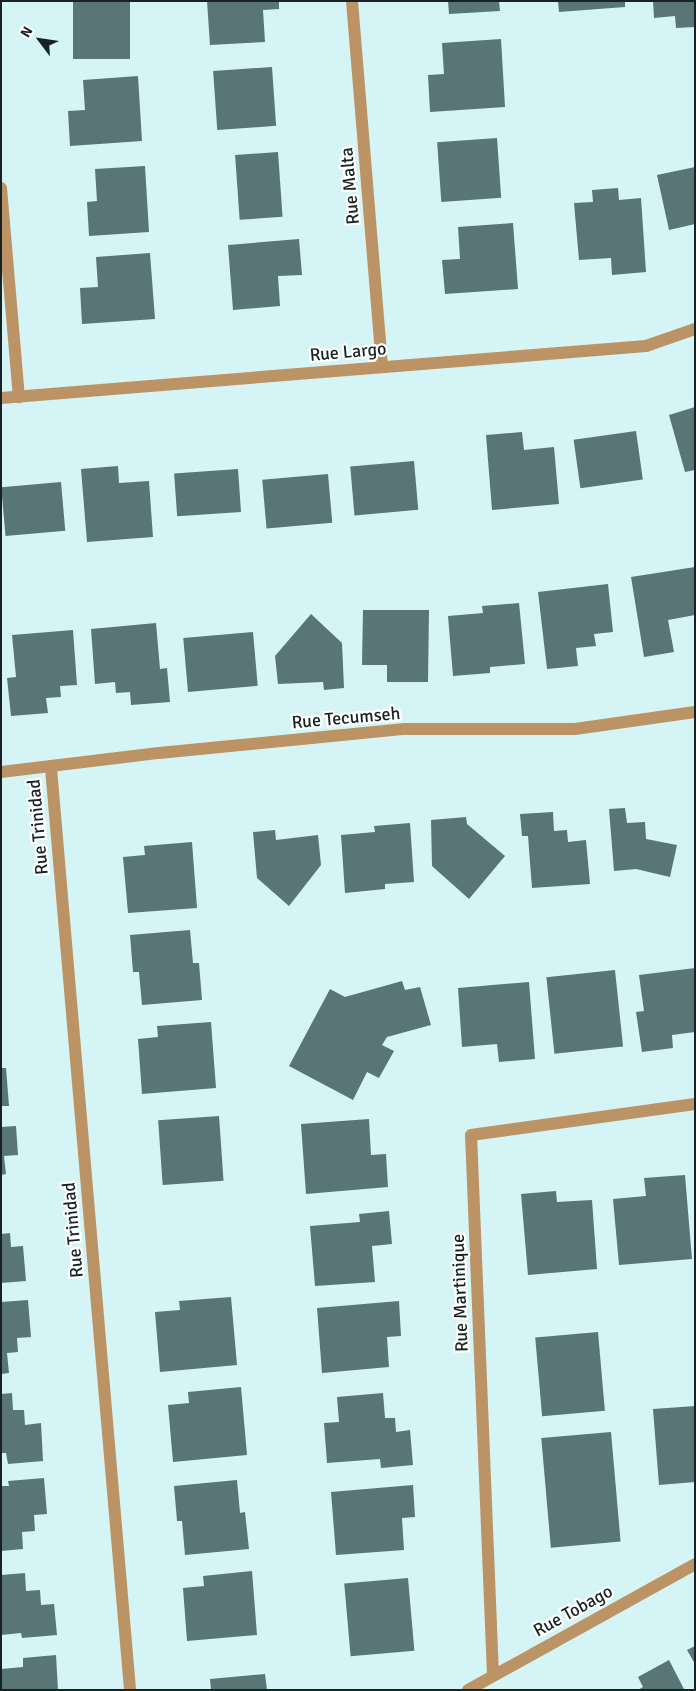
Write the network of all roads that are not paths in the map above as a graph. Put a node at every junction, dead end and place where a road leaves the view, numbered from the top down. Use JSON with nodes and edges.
{"nodes":[{"id":1,"x":352,"y":1,"type":"edge"},
{"id":2,"x":1,"y":188,"type":"edge"},
{"id":3,"x":695,"y":329,"type":"edge"},
{"id":4,"x":382,"y":367,"type":"junction"},
{"id":5,"x":20,"y":397,"type":"junction"},
{"id":6,"x":1,"y":398,"type":"edge"},
{"id":7,"x":695,"y":712,"type":"edge"},
{"id":8,"x":51,"y":768,"type":"junction"},
{"id":9,"x":1,"y":772,"type":"edge"},
{"id":10,"x":695,"y":1104,"type":"edge"},
{"id":11,"x":695,"y":1564,"type":"edge"},
{"id":12,"x":493,"y":1675,"type":"junction"},
{"id":13,"x":130,"y":1690,"type":"edge"},
{"id":14,"x":468,"y":1690,"type":"edge"}],
"edges":[{"from":1,"to":4,"type":"street","name":"Rue Malta"},
{"from":2,"to":5,"type":"street"},
{"from":3,"to":4,"type":"street","name":"Rue Largo"},
{"from":4,"to":5,"type":"street","name":"Rue Largo"},
{"from":5,"to":6,"type":"street","name":"Rue Largo"},
{"from":7,"to":8,"type":"street","name":"Rue Tecumseh"},
{"from":8,"to":9,"type":"street","name":"Rue Tecumseh"},
{"from":8,"to":13,"type":"street","name":"Rue Trinidad"},
{"from":10,"to":12,"type":"street","name":"Rue Martinique"},
{"from":11,"to":12,"type":"street","name":"Rue Tobago"},
{"from":12,"to":14,"type":"street","name":"Rue Tobago"}]}
